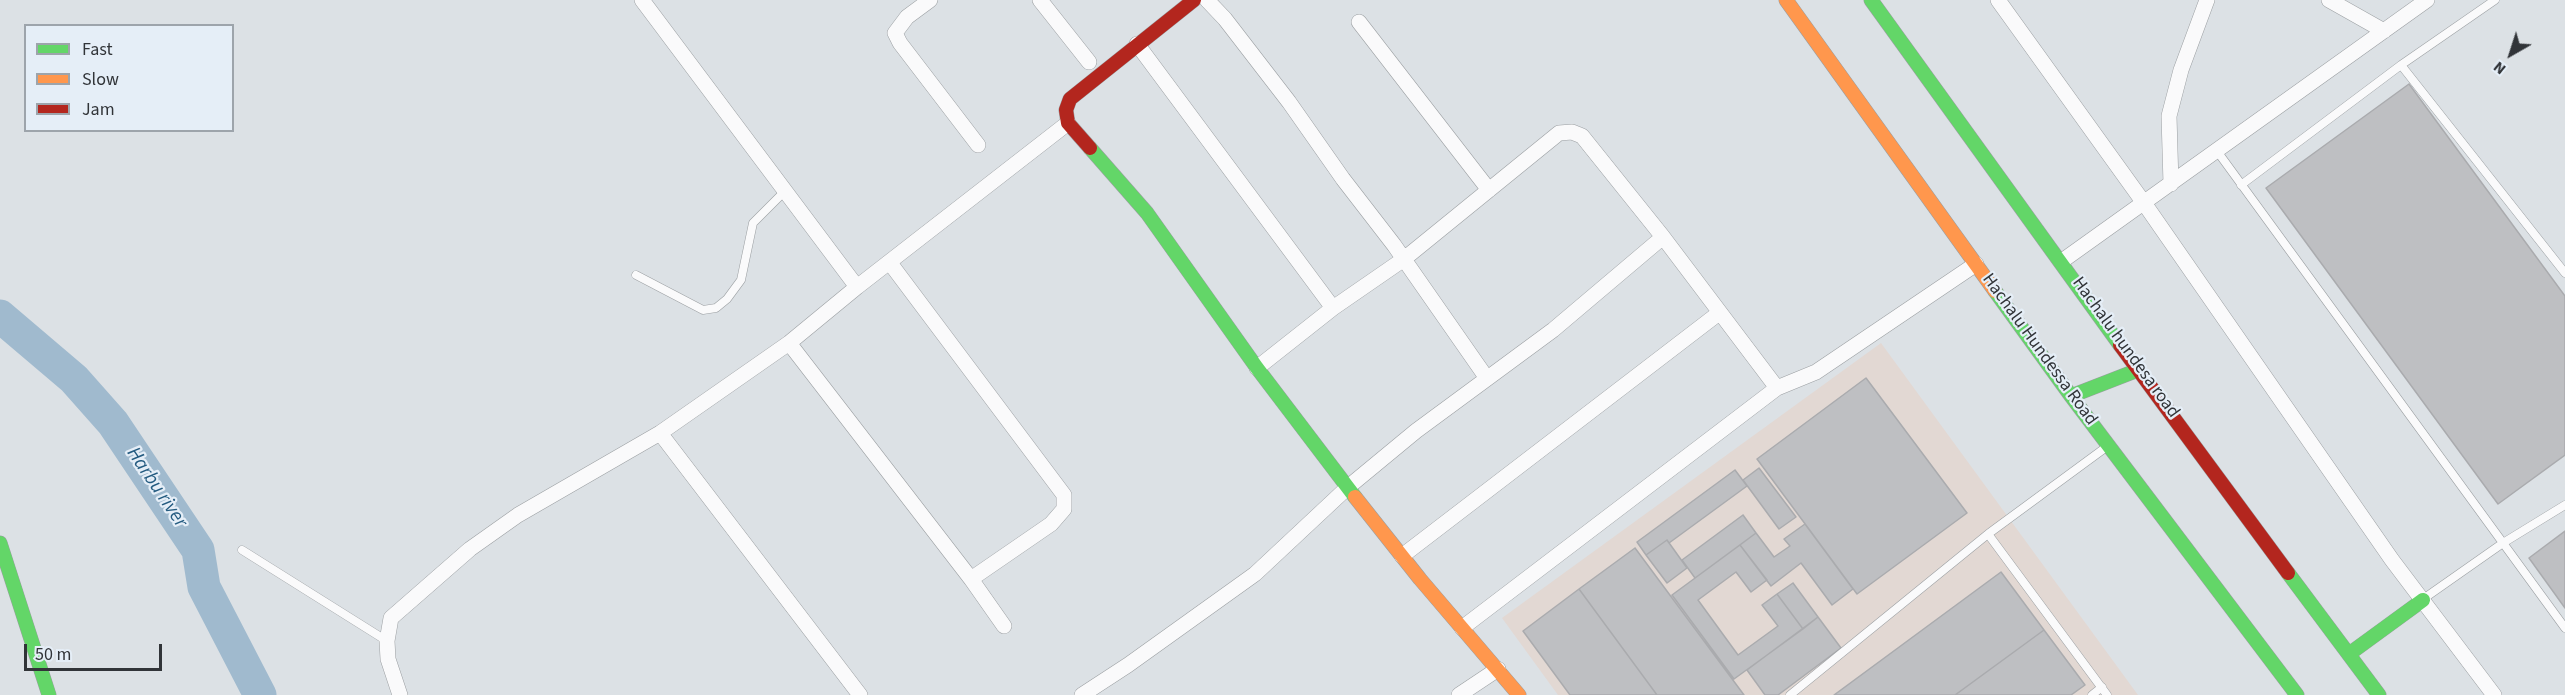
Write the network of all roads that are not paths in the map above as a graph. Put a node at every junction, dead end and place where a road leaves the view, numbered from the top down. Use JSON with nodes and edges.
{"nodes":[{"id":1,"x":642,"y":0,"type":"edge"},
{"id":2,"x":930,"y":0,"type":"edge"},
{"id":3,"x":1040,"y":0,"type":"edge"},
{"id":4,"x":1194,"y":0,"type":"edge"},
{"id":5,"x":1207,"y":0,"type":"edge"},
{"id":6,"x":1786,"y":0,"type":"edge"},
{"id":7,"x":1871,"y":0,"type":"edge"},
{"id":8,"x":1998,"y":0,"type":"edge"},
{"id":9,"x":2207,"y":0,"type":"edge"},
{"id":10,"x":2329,"y":0,"type":"edge"},
{"id":11,"x":2427,"y":0,"type":"edge"},
{"id":12,"x":2495,"y":0,"type":"edge"},
{"id":13,"x":1359,"y":22,"type":"dead end"},
{"id":14,"x":2384,"y":31,"type":"junction"},
{"id":15,"x":1137,"y":44,"type":"junction"},
{"id":16,"x":1089,"y":62,"type":"dead end"},
{"id":17,"x":2401,"y":65,"type":"junction"},
{"id":18,"x":1068,"y":123,"type":"junction"},
{"id":19,"x":978,"y":145,"type":"dead end"},
{"id":20,"x":2217,"y":151,"type":"junction"},
{"id":21,"x":2171,"y":183,"type":"junction"},
{"id":22,"x":2241,"y":185,"type":"junction"},
{"id":23,"x":1488,"y":190,"type":"junction"},
{"id":24,"x":785,"y":191,"type":"junction"},
{"id":25,"x":2144,"y":203,"type":"junction"},
{"id":26,"x":1664,"y":237,"type":"junction"},
{"id":27,"x":1404,"y":259,"type":"junction"},
{"id":28,"x":2062,"y":261,"type":"junction"},
{"id":29,"x":890,"y":263,"type":"junction"},
{"id":30,"x":1976,"y":264,"type":"junction"},
{"id":31,"x":2565,"y":273,"type":"edge"},
{"id":32,"x":636,"y":275,"type":"dead end"},
{"id":33,"x":858,"y":287,"type":"junction"},
{"id":34,"x":1333,"y":308,"type":"junction"},
{"id":35,"x":1719,"y":313,"type":"junction"},
{"id":36,"x":789,"y":343,"type":"junction"},
{"id":37,"x":1257,"y":368,"type":"junction"},
{"id":38,"x":2138,"y":370,"type":"junction"},
{"id":39,"x":1486,"y":377,"type":"junction"},
{"id":40,"x":1777,"y":388,"type":"junction"},
{"id":41,"x":2071,"y":396,"type":"junction"},
{"id":42,"x":660,"y":433,"type":"junction"},
{"id":43,"x":2109,"y":444,"type":"junction"},
{"id":44,"x":1347,"y":488,"type":"junction"},
{"id":45,"x":2565,"y":505,"type":"edge"},
{"id":46,"x":1988,"y":534,"type":"junction"},
{"id":47,"x":0,"y":543,"type":"edge"},
{"id":48,"x":2503,"y":543,"type":"junction"},
{"id":49,"x":242,"y":550,"type":"dead end"},
{"id":50,"x":1402,"y":556,"type":"junction"},
{"id":51,"x":971,"y":579,"type":"junction"},
{"id":52,"x":2423,"y":600,"type":"junction"},
{"id":53,"x":1005,"y":626,"type":"dead end"},
{"id":54,"x":1462,"y":628,"type":"junction"},
{"id":55,"x":2565,"y":628,"type":"edge"},
{"id":56,"x":387,"y":641,"type":"junction"},
{"id":57,"x":2349,"y":654,"type":"junction"},
{"id":58,"x":1498,"y":669,"type":"junction"},
{"id":59,"x":2102,"y":687,"type":"junction"},
{"id":60,"x":49,"y":695,"type":"edge"},
{"id":61,"x":400,"y":695,"type":"edge"},
{"id":62,"x":860,"y":695,"type":"edge"},
{"id":63,"x":1082,"y":695,"type":"edge"},
{"id":64,"x":1459,"y":695,"type":"edge"},
{"id":65,"x":1519,"y":695,"type":"edge"},
{"id":66,"x":1790,"y":695,"type":"edge"},
{"id":67,"x":2092,"y":695,"type":"edge"},
{"id":68,"x":2107,"y":695,"type":"edge"},
{"id":69,"x":2297,"y":695,"type":"edge"},
{"id":70,"x":2379,"y":695,"type":"edge"},
{"id":71,"x":2494,"y":695,"type":"edge"}],
"edges":[{"from":1,"to":24,"type":"street"},
{"from":2,"to":19,"type":"street"},
{"from":3,"to":16,"type":"street"},
{"from":4,"to":15,"type":"main road"},
{"from":5,"to":27,"type":"street"},
{"from":6,"to":30,"type":"main road","name":"Hachalu Hundessa Road"},
{"from":7,"to":28,"type":"main road","name":"Hachalu hundesa road"},
{"from":8,"to":25,"type":"street"},
{"from":9,"to":21,"type":"street"},
{"from":10,"to":14,"type":"street"},
{"from":11,"to":14,"type":"street"},
{"from":12,"to":17,"type":"lane"},
{"from":13,"to":23,"type":"street"},
{"from":14,"to":20,"type":"street"},
{"from":15,"to":18,"type":"main road"},
{"from":15,"to":34,"type":"street"},
{"from":17,"to":22,"type":"lane"},
{"from":17,"to":31,"type":"lane"},
{"from":18,"to":29,"type":"street"},
{"from":18,"to":37,"type":"main road"},
{"from":20,"to":21,"type":"street"},
{"from":20,"to":22,"type":"lane"},
{"from":21,"to":25,"type":"street"},
{"from":22,"to":48,"type":"lane"},
{"from":23,"to":26,"type":"street"},
{"from":23,"to":27,"type":"street"},
{"from":24,"to":32,"type":"lane"},
{"from":24,"to":33,"type":"street"},
{"from":25,"to":28,"type":"street"},
{"from":25,"to":52,"type":"street"},
{"from":26,"to":35,"type":"street"},
{"from":26,"to":39,"type":"street"},
{"from":27,"to":34,"type":"street"},
{"from":27,"to":39,"type":"street"},
{"from":28,"to":38,"type":"main road","name":"Hachalu hundesa road"},
{"from":29,"to":33,"type":"street"},
{"from":29,"to":51,"type":"street"},
{"from":30,"to":40,"type":"street"},
{"from":30,"to":41,"type":"main road","name":"Hachalu Hundessa Road"},
{"from":33,"to":36,"type":"street"},
{"from":34,"to":37,"type":"street"},
{"from":35,"to":40,"type":"street"},
{"from":35,"to":50,"type":"street"},
{"from":36,"to":42,"type":"street"},
{"from":36,"to":51,"type":"street"},
{"from":37,"to":44,"type":"main road"},
{"from":38,"to":41,"type":"main road"},
{"from":38,"to":57,"type":"main road","name":"Hachalu hundesa road"},
{"from":39,"to":44,"type":"street"},
{"from":40,"to":54,"type":"street"},
{"from":41,"to":43,"type":"main road","name":"Hachalu Hundessa Road"},
{"from":42,"to":56,"type":"street"},
{"from":42,"to":62,"type":"street"},
{"from":43,"to":46,"type":"lane"},
{"from":43,"to":69,"type":"main road","name":"Hachalu Hundessa Road"},
{"from":44,"to":50,"type":"main road"},
{"from":44,"to":63,"type":"street"},
{"from":45,"to":48,"type":"lane"},
{"from":46,"to":59,"type":"lane"},
{"from":46,"to":66,"type":"lane"},
{"from":47,"to":60,"type":"main road"},
{"from":48,"to":52,"type":"lane"},
{"from":48,"to":55,"type":"lane"},
{"from":49,"to":56,"type":"lane"},
{"from":50,"to":54,"type":"main road"},
{"from":51,"to":53,"type":"street"},
{"from":52,"to":57,"type":"main road"},
{"from":52,"to":71,"type":"street"},
{"from":54,"to":58,"type":"main road"},
{"from":56,"to":61,"type":"street"},
{"from":57,"to":70,"type":"main road","name":"Hachalu hundesa road"},
{"from":58,"to":64,"type":"street"},
{"from":58,"to":65,"type":"main road"},
{"from":59,"to":67,"type":"lane"},
{"from":59,"to":68,"type":"lane"}]}
